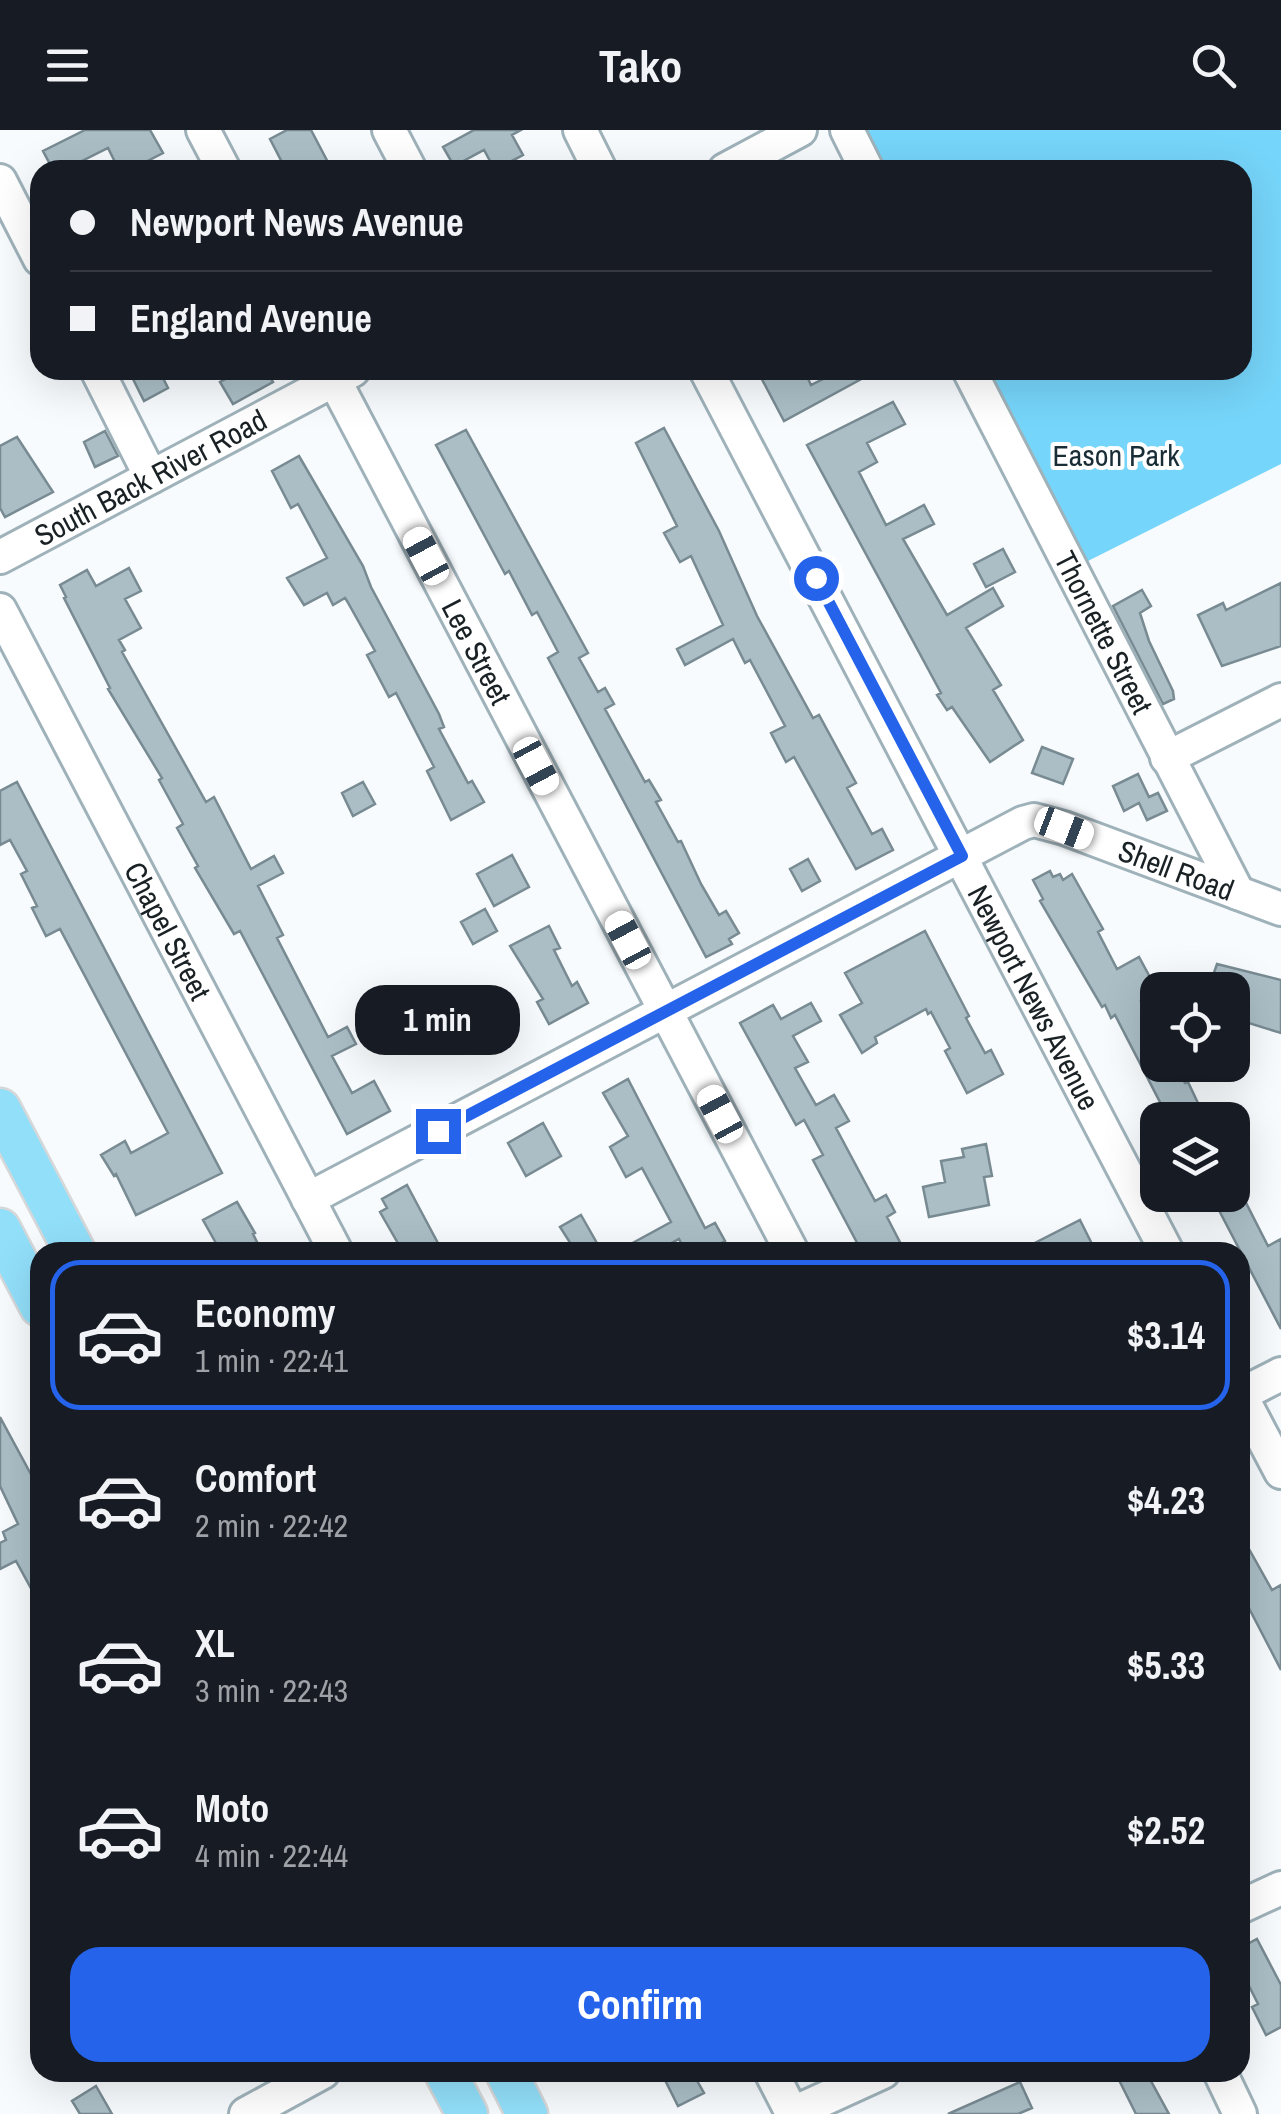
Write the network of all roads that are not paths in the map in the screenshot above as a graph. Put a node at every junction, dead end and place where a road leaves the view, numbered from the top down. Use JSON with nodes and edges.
{"nodes":[{"id":1,"x":203,"y":130,"type":"edge"},
{"id":2,"x":389,"y":130,"type":"edge"},
{"id":3,"x":580,"y":130,"type":"edge"},
{"id":4,"x":800,"y":130,"type":"edge"},
{"id":5,"x":847,"y":130,"type":"edge"},
{"id":6,"x":219,"y":160,"type":"edge"},
{"id":7,"x":405,"y":160,"type":"edge"},
{"id":8,"x":595,"y":160,"type":"edge"},
{"id":9,"x":744,"y":160,"type":"edge"},
{"id":10,"x":862,"y":160,"type":"edge"},
{"id":11,"x":0,"y":181,"type":"edge"},
{"id":12,"x":30,"y":239,"type":"edge"},
{"id":13,"x":102,"y":380,"type":"edge"},
{"id":14,"x":326,"y":380,"type":"edge"},
{"id":15,"x":343,"y":380,"type":"edge"},
{"id":16,"x":711,"y":380,"type":"edge"},
{"id":17,"x":974,"y":380,"type":"edge"},
{"id":18,"x":151,"y":477,"type":"junction"},
{"id":19,"x":0,"y":556,"type":"edge"},
{"id":20,"x":0,"y":610,"type":"edge"},
{"id":21,"x":1281,"y":700,"type":"edge"},
{"id":22,"x":1166,"y":758,"type":"junction"},
{"id":23,"x":962,"y":856,"type":"junction"},
{"id":24,"x":1238,"y":893,"type":"junction"},
{"id":25,"x":1281,"y":909,"type":"edge"},
{"id":26,"x":665,"y":1010,"type":"junction"},
{"id":27,"x":0,"y":1110,"type":"edge"},
{"id":28,"x":308,"y":1199,"type":"junction"},
{"id":29,"x":0,"y":1230,"type":"edge"},
{"id":30,"x":70,"y":1242,"type":"edge"},
{"id":31,"x":331,"y":1242,"type":"edge"},
{"id":32,"x":787,"y":1242,"type":"edge"},
{"id":33,"x":1162,"y":1242,"type":"edge"},
{"id":34,"x":30,"y":1287,"type":"edge"},
{"id":35,"x":1281,"y":1374,"type":"edge"},
{"id":36,"x":1250,"y":1389,"type":"edge"},
{"id":37,"x":1250,"y":1413,"type":"edge"},
{"id":38,"x":1281,"y":1472,"type":"edge"},
{"id":39,"x":1281,"y":1888,"type":"edge"},
{"id":40,"x":1250,"y":1902,"type":"edge"},
{"id":41,"x":305,"y":2082,"type":"edge"},
{"id":42,"x":450,"y":2082,"type":"edge"},
{"id":43,"x":511,"y":2082,"type":"edge"},
{"id":44,"x":776,"y":2082,"type":"edge"},
{"id":45,"x":862,"y":2082,"type":"edge"},
{"id":46,"x":1225,"y":2082,"type":"edge"},
{"id":47,"x":246,"y":2114,"type":"edge"},
{"id":48,"x":467,"y":2114,"type":"edge"},
{"id":49,"x":528,"y":2114,"type":"edge"},
{"id":50,"x":792,"y":2114,"type":"edge"},
{"id":51,"x":1240,"y":2114,"type":"edge"}],
"edges":[{"from":1,"to":6,"type":"street"},
{"from":2,"to":7,"type":"street"},
{"from":3,"to":8,"type":"street"},
{"from":4,"to":9,"type":"street"},
{"from":5,"to":10,"type":"street"},
{"from":11,"to":12,"type":"street"},
{"from":13,"to":18,"type":"street"},
{"from":14,"to":18,"type":"street","name":"South Back River Road"},
{"from":15,"to":26,"type":"street","name":"Lee Street"},
{"from":16,"to":23,"type":"street","name":"Newport News Avenue"},
{"from":17,"to":22,"type":"street","name":"Thornette Street"},
{"from":18,"to":19,"type":"street","name":"South Back River Road"},
{"from":20,"to":28,"type":"street","name":"Chapel Street"},
{"from":21,"to":22,"type":"street"},
{"from":22,"to":24,"type":"street","name":"Thornette Street"},
{"from":23,"to":24,"type":"street","name":"Shell Road"},
{"from":23,"to":26,"type":"street","name":"Shell Road"},
{"from":23,"to":33,"type":"street","name":"Newport News Avenue"},
{"from":24,"to":25,"type":"street","name":"Shell Road"},
{"from":26,"to":28,"type":"street","name":"Shell Road"},
{"from":26,"to":32,"type":"street","name":"Lee Street"},
{"from":27,"to":30,"type":"main road"},
{"from":28,"to":31,"type":"street","name":"Chapel Street"},
{"from":29,"to":34,"type":"main road"},
{"from":35,"to":36,"type":"street"},
{"from":37,"to":38,"type":"street"},
{"from":39,"to":40,"type":"street"},
{"from":41,"to":47,"type":"street"},
{"from":42,"to":48,"type":"main road"},
{"from":43,"to":49,"type":"main road"},
{"from":44,"to":50,"type":"street"},
{"from":45,"to":50,"type":"street"},
{"from":46,"to":51,"type":"street"}]}
